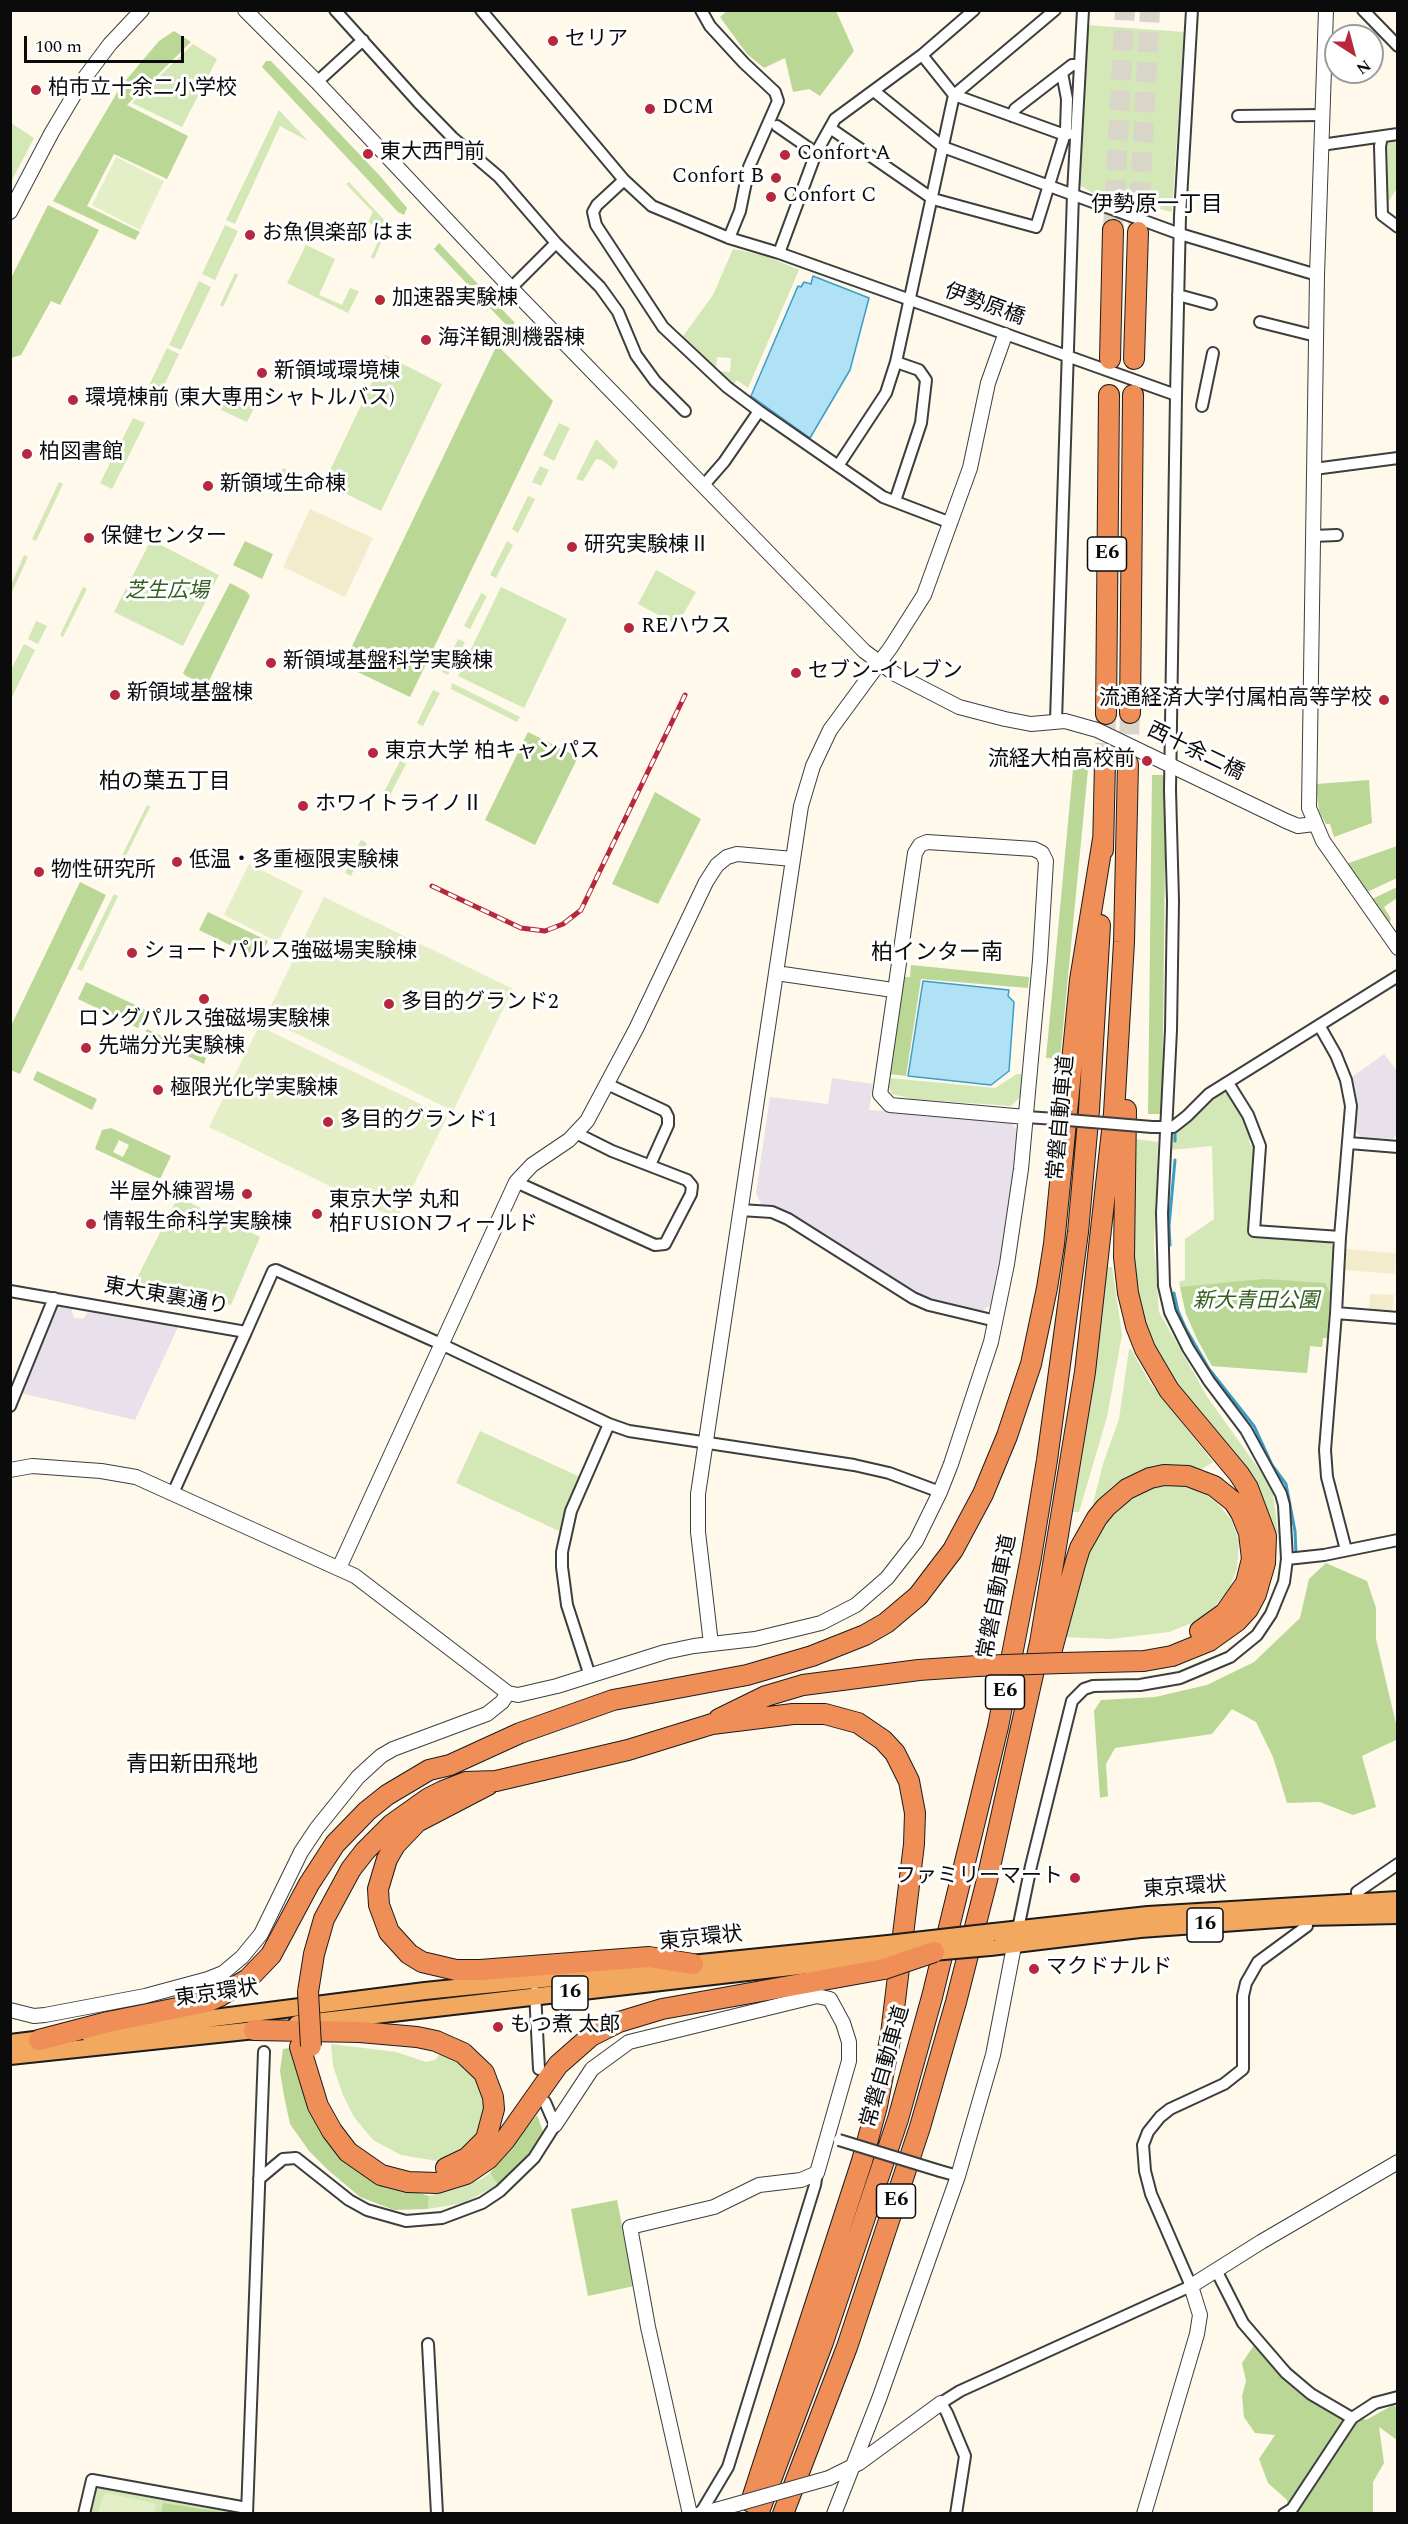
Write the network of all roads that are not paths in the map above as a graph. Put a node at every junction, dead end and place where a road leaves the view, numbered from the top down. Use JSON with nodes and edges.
{"nodes":[{"id":1,"x":142,"y":10,"type":"edge"},
{"id":2,"x":244,"y":10,"type":"edge"},
{"id":3,"x":335,"y":10,"type":"edge"},
{"id":4,"x":480,"y":10,"type":"edge"},
{"id":5,"x":700,"y":10,"type":"edge"},
{"id":6,"x":974,"y":10,"type":"edge"},
{"id":7,"x":1054,"y":10,"type":"edge"},
{"id":8,"x":1083,"y":10,"type":"edge"},
{"id":9,"x":1191,"y":10,"type":"edge"},
{"id":10,"x":1326,"y":10,"type":"edge"},
{"id":11,"x":1363,"y":10,"type":"edge"},
{"id":12,"x":363,"y":40,"type":"junction"},
{"id":13,"x":1398,"y":46,"type":"edge"},
{"id":14,"x":922,"y":55,"type":"junction"},
{"id":15,"x":1079,"y":65,"type":"junction"},
{"id":16,"x":1062,"y":73,"type":"junction"},
{"id":17,"x":316,"y":82,"type":"junction"},
{"id":18,"x":874,"y":91,"type":"junction"},
{"id":19,"x":954,"y":95,"type":"junction"},
{"id":20,"x":1322,"y":115,"type":"junction"},
{"id":21,"x":1012,"y":116,"type":"junction"},
{"id":22,"x":1238,"y":116,"type":"dead end"},
{"id":23,"x":777,"y":126,"type":"dead end"},
{"id":24,"x":830,"y":128,"type":"junction"},
{"id":25,"x":1070,"y":134,"type":"junction"},
{"id":26,"x":1398,"y":134,"type":"edge"},
{"id":27,"x":1382,"y":137,"type":"junction"},
{"id":28,"x":1321,"y":145,"type":"junction"},
{"id":29,"x":943,"y":147,"type":"junction"},
{"id":30,"x":816,"y":153,"type":"junction"},
{"id":31,"x":624,"y":180,"type":"junction"},
{"id":32,"x":1048,"y":184,"type":"junction"},
{"id":33,"x":1073,"y":194,"type":"junction"},
{"id":34,"x":933,"y":199,"type":"junction"},
{"id":35,"x":10,"y":212,"type":"edge"},
{"id":36,"x":1398,"y":227,"type":"edge"},
{"id":37,"x":1113,"y":230,"type":"tunnel mouth"},
{"id":38,"x":1138,"y":232,"type":"tunnel mouth"},
{"id":39,"x":1180,"y":234,"type":"junction"},
{"id":40,"x":729,"y":238,"type":"junction"},
{"id":41,"x":556,"y":243,"type":"junction"},
{"id":42,"x":778,"y":253,"type":"junction"},
{"id":43,"x":1317,"y":275,"type":"junction"},
{"id":44,"x":511,"y":288,"type":"junction"},
{"id":45,"x":1178,"y":295,"type":"junction"},
{"id":46,"x":910,"y":300,"type":"junction"},
{"id":47,"x":1211,"y":304,"type":"dead end"},
{"id":48,"x":1260,"y":322,"type":"dead end"},
{"id":49,"x":1005,"y":335,"type":"junction"},
{"id":50,"x":1316,"y":336,"type":"junction"},
{"id":51,"x":1213,"y":353,"type":"dead end"},
{"id":52,"x":1068,"y":358,"type":"junction"},
{"id":53,"x":1110,"y":358,"type":"dead end"},
{"id":54,"x":1134,"y":359,"type":"dead end"},
{"id":55,"x":896,"y":362,"type":"junction"},
{"id":56,"x":1133,"y":394,"type":"dead end"},
{"id":57,"x":1109,"y":395,"type":"dead end"},
{"id":58,"x":1176,"y":395,"type":"junction"},
{"id":59,"x":1202,"y":406,"type":"dead end"},
{"id":60,"x":685,"y":411,"type":"dead end"},
{"id":61,"x":759,"y":411,"type":"junction"},
{"id":62,"x":1398,"y":458,"type":"edge"},
{"id":63,"x":838,"y":466,"type":"junction"},
{"id":64,"x":1314,"y":469,"type":"junction"},
{"id":65,"x":703,"y":486,"type":"junction"},
{"id":66,"x":895,"y":501,"type":"junction"},
{"id":67,"x":951,"y":523,"type":"junction"},
{"id":68,"x":1337,"y":535,"type":"dead end"},
{"id":69,"x":1313,"y":536,"type":"junction"},
{"id":70,"x":879,"y":663,"type":"junction"},
{"id":71,"x":1130,"y":713,"type":"tunnel mouth"},
{"id":72,"x":1106,"y":714,"type":"tunnel mouth"},
{"id":73,"x":1056,"y":721,"type":"junction"},
{"id":74,"x":1105,"y":763,"type":"tunnel mouth"},
{"id":75,"x":1128,"y":764,"type":"tunnel mouth"},
{"id":76,"x":1172,"y":766,"type":"junction"},
{"id":77,"x":1314,"y":824,"type":"junction"},
{"id":78,"x":1103,"y":839,"type":"junction"},
{"id":79,"x":793,"y":859,"type":"junction"},
{"id":80,"x":1124,"y":942,"type":"junction"},
{"id":81,"x":1398,"y":948,"type":"edge"},
{"id":82,"x":776,"y":973,"type":"junction"},
{"id":83,"x":1398,"y":976,"type":"edge"},
{"id":84,"x":893,"y":990,"type":"junction"},
{"id":85,"x":1319,"y":1025,"type":"junction"},
{"id":86,"x":1228,"y":1083,"type":"junction"},
{"id":87,"x":607,"y":1084,"type":"junction"},
{"id":88,"x":1026,"y":1117,"type":"junction"},
{"id":89,"x":1167,"y":1127,"type":"junction"},
{"id":90,"x":576,"y":1133,"type":"junction"},
{"id":91,"x":1349,"y":1143,"type":"junction"},
{"id":92,"x":1398,"y":1148,"type":"edge"},
{"id":93,"x":650,"y":1164,"type":"junction"},
{"id":94,"x":516,"y":1182,"type":"junction"},
{"id":95,"x":740,"y":1210,"type":"junction"},
{"id":96,"x":1340,"y":1237,"type":"junction"},
{"id":97,"x":10,"y":1291,"type":"edge"},
{"id":98,"x":54,"y":1298,"type":"junction"},
{"id":99,"x":1336,"y":1313,"type":"junction"},
{"id":100,"x":1398,"y":1318,"type":"edge"},
{"id":101,"x":996,"y":1321,"type":"junction"},
{"id":102,"x":246,"y":1332,"type":"junction"},
{"id":103,"x":441,"y":1344,"type":"junction"},
{"id":104,"x":10,"y":1406,"type":"edge"},
{"id":105,"x":609,"y":1424,"type":"junction"},
{"id":106,"x":705,"y":1443,"type":"junction"},
{"id":107,"x":10,"y":1470,"type":"edge"},
{"id":108,"x":940,"y":1492,"type":"junction"},
{"id":109,"x":172,"y":1493,"type":"junction"},
{"id":110,"x":1398,"y":1540,"type":"edge"},
{"id":111,"x":1346,"y":1550,"type":"junction"},
{"id":112,"x":1287,"y":1559,"type":"junction"},
{"id":113,"x":339,"y":1568,"type":"junction"},
{"id":114,"x":711,"y":1644,"type":"junction"},
{"id":115,"x":1064,"y":1657,"type":"junction"},
{"id":116,"x":978,"y":1659,"type":"junction"},
{"id":117,"x":747,"y":1675,"type":"junction"},
{"id":118,"x":590,"y":1676,"type":"junction"},
{"id":119,"x":508,"y":1693,"type":"junction"},
{"id":120,"x":712,"y":1724,"type":"junction"},
{"id":121,"x":450,"y":1765,"type":"junction"},
{"id":122,"x":496,"y":1781,"type":"junction"},
{"id":123,"x":1398,"y":1864,"type":"edge"},
{"id":124,"x":987,"y":1880,"type":"junction"},
{"id":125,"x":1398,"y":1900,"type":"edge"},
{"id":126,"x":1358,"y":1901,"type":"junction"},
{"id":127,"x":1305,"y":1911,"type":"junction"},
{"id":128,"x":1398,"y":1915,"type":"edge"},
{"id":129,"x":1016,"y":1936,"type":"junction"},
{"id":130,"x":992,"y":1939,"type":"junction"},
{"id":131,"x":934,"y":1952,"type":"joint"},
{"id":132,"x":886,"y":1956,"type":"junction"},
{"id":133,"x":693,"y":1964,"type":"junction"},
{"id":134,"x":534,"y":1979,"type":"junction"},
{"id":135,"x":302,"y":1993,"type":"junction"},
{"id":136,"x":536,"y":1996,"type":"junction"},
{"id":137,"x":10,"y":2010,"type":"edge"},
{"id":138,"x":254,"y":2030,"type":"junction"},
{"id":139,"x":39,"y":2040,"type":"junction"},
{"id":140,"x":10,"y":2043,"type":"edge"},
{"id":141,"x":306,"y":2046,"type":"junction"},
{"id":142,"x":264,"y":2052,"type":"dead end"},
{"id":143,"x":10,"y":2056,"type":"edge"},
{"id":144,"x":539,"y":2069,"type":"dead end"},
{"id":145,"x":545,"y":2102,"type":"dead end"},
{"id":146,"x":555,"y":2125,"type":"junction"},
{"id":147,"x":834,"y":2138,"type":"junction"},
{"id":148,"x":1398,"y":2162,"type":"edge"},
{"id":149,"x":817,"y":2173,"type":"junction"},
{"id":150,"x":958,"y":2176,"type":"junction"},
{"id":151,"x":260,"y":2178,"type":"junction"},
{"id":152,"x":1216,"y":2270,"type":"junction"},
{"id":153,"x":1191,"y":2286,"type":"junction"},
{"id":154,"x":428,"y":2344,"type":"dead end"},
{"id":155,"x":1398,"y":2397,"type":"edge"},
{"id":156,"x":941,"y":2403,"type":"junction"},
{"id":157,"x":1352,"y":2418,"type":"junction"},
{"id":158,"x":870,"y":2424,"type":"junction"},
{"id":159,"x":893,"y":2439,"type":"junction"},
{"id":160,"x":855,"y":2466,"type":"junction"},
{"id":161,"x":247,"y":2511,"type":"edge"},
{"id":162,"x":84,"y":2514,"type":"edge"},
{"id":163,"x":437,"y":2514,"type":"edge"},
{"id":164,"x":690,"y":2514,"type":"edge"},
{"id":165,"x":700,"y":2514,"type":"edge"},
{"id":166,"x":748,"y":2514,"type":"edge"},
{"id":167,"x":758,"y":2514,"type":"edge"},
{"id":168,"x":783,"y":2514,"type":"edge"},
{"id":169,"x":834,"y":2514,"type":"edge"},
{"id":170,"x":956,"y":2514,"type":"edge"},
{"id":171,"x":1144,"y":2514,"type":"edge"},
{"id":172,"x":1284,"y":2514,"type":"edge"}],
"edges":[{"from":1,"to":35,"type":"street"},
{"from":2,"to":17,"type":"street","name":"西十余二橋"},
{"from":3,"to":12,"type":"street"},
{"from":4,"to":31,"type":"street","name":"伊勢原橋"},
{"from":5,"to":40,"type":"street"},
{"from":6,"to":14,"type":"street"},
{"from":7,"to":19,"type":"street"},
{"from":8,"to":15,"type":"street"},
{"from":9,"to":39,"type":"street"},
{"from":10,"to":20,"type":"street"},
{"from":11,"to":13,"type":"street"},
{"from":12,"to":17,"type":"street"},
{"from":12,"to":41,"type":"street"},
{"from":14,"to":18,"type":"street"},
{"from":14,"to":19,"type":"street"},
{"from":15,"to":16,"type":"street"},
{"from":15,"to":25,"type":"street"},
{"from":16,"to":21,"type":"street"},
{"from":16,"to":25,"type":"street"},
{"from":17,"to":44,"type":"street","name":"西十余二橋"},
{"from":18,"to":24,"type":"street"},
{"from":18,"to":29,"type":"street"},
{"from":19,"to":21,"type":"street"},
{"from":19,"to":29,"type":"street"},
{"from":20,"to":22,"type":"street"},
{"from":20,"to":28,"type":"street"},
{"from":21,"to":25,"type":"street"},
{"from":23,"to":30,"type":"street"},
{"from":24,"to":30,"type":"street"},
{"from":24,"to":34,"type":"street"},
{"from":25,"to":32,"type":"street"},
{"from":25,"to":33,"type":"street"},
{"from":26,"to":27,"type":"street"},
{"from":27,"to":28,"type":"street"},
{"from":27,"to":36,"type":"street"},
{"from":28,"to":43,"type":"street"},
{"from":29,"to":32,"type":"street"},
{"from":29,"to":34,"type":"street"},
{"from":30,"to":42,"type":"street"},
{"from":31,"to":40,"type":"street","name":"伊勢原橋"},
{"from":31,"to":61,"type":"street"},
{"from":32,"to":33,"type":"street"},
{"from":32,"to":34,"type":"street"},
{"from":33,"to":39,"type":"street"},
{"from":33,"to":52,"type":"street"},
{"from":34,"to":46,"type":"street"},
{"from":37,"to":53,"type":"highway"},
{"from":38,"to":54,"type":"highway"},
{"from":39,"to":43,"type":"street"},
{"from":39,"to":45,"type":"street"},
{"from":40,"to":42,"type":"street","name":"伊勢原橋"},
{"from":41,"to":44,"type":"street"},
{"from":41,"to":60,"type":"street"},
{"from":42,"to":46,"type":"street","name":"伊勢原橋"},
{"from":43,"to":50,"type":"street"},
{"from":44,"to":65,"type":"street","name":"西十余二橋"},
{"from":45,"to":47,"type":"street"},
{"from":45,"to":58,"type":"street"},
{"from":46,"to":49,"type":"street","name":"伊勢原橋"},
{"from":46,"to":55,"type":"street"},
{"from":48,"to":50,"type":"street"},
{"from":49,"to":52,"type":"street","name":"伊勢原橋"},
{"from":49,"to":67,"type":"street"},
{"from":50,"to":64,"type":"street"},
{"from":51,"to":59,"type":"street"},
{"from":52,"to":58,"type":"street","name":"伊勢原橋"},
{"from":52,"to":73,"type":"street"},
{"from":55,"to":63,"type":"street"},
{"from":55,"to":66,"type":"street"},
{"from":56,"to":71,"type":"highway","number":"E6"},
{"from":57,"to":72,"type":"highway","number":"E6"},
{"from":58,"to":76,"type":"street"},
{"from":61,"to":63,"type":"street"},
{"from":61,"to":65,"type":"street"},
{"from":62,"to":64,"type":"street"},
{"from":63,"to":66,"type":"street"},
{"from":64,"to":69,"type":"street"},
{"from":65,"to":70,"type":"street","name":"西十余二橋"},
{"from":66,"to":67,"type":"street"},
{"from":67,"to":70,"type":"street"},
{"from":68,"to":69,"type":"street"},
{"from":69,"to":77,"type":"street"},
{"from":70,"to":73,"type":"street","name":"西十余二橋"},
{"from":70,"to":79,"type":"street"},
{"from":73,"to":76,"type":"street","name":"西十余二橋"},
{"from":74,"to":78,"type":"highway","name":"常磐自動車道","number":"E6"},
{"from":75,"to":80,"type":"highway","number":"E6"},
{"from":76,"to":77,"type":"street","name":"西十余二橋"},
{"from":76,"to":89,"type":"street"},
{"from":77,"to":81,"type":"street"},
{"from":78,"to":117,"type":"highway"},
{"from":78,"to":167,"type":"highway","name":"常磐自動車道","number":"E6"},
{"from":79,"to":82,"type":"street"},
{"from":79,"to":87,"type":"street"},
{"from":80,"to":115,"type":"highway"},
{"from":80,"to":124,"type":"highway","number":"E6"},
{"from":82,"to":84,"type":"street"},
{"from":82,"to":95,"type":"street"},
{"from":83,"to":85,"type":"street"},
{"from":84,"to":88,"type":"street"},
{"from":84,"to":88,"type":"street"},
{"from":85,"to":86,"type":"street"},
{"from":85,"to":91,"type":"street"},
{"from":86,"to":89,"type":"street"},
{"from":86,"to":96,"type":"street"},
{"from":87,"to":90,"type":"street"},
{"from":87,"to":93,"type":"street"},
{"from":88,"to":89,"type":"street","bridge":true},
{"from":88,"to":101,"type":"street"},
{"from":89,"to":112,"type":"street"},
{"from":90,"to":93,"type":"street"},
{"from":90,"to":94,"type":"street"},
{"from":91,"to":92,"type":"street"},
{"from":91,"to":96,"type":"street"},
{"from":93,"to":94,"type":"street"},
{"from":94,"to":103,"type":"street"},
{"from":95,"to":101,"type":"street"},
{"from":95,"to":106,"type":"street"},
{"from":96,"to":99,"type":"street"},
{"from":97,"to":98,"type":"street","name":"東大東裏通り"},
{"from":98,"to":102,"type":"street","name":"東大東裏通り"},
{"from":98,"to":104,"type":"street"},
{"from":99,"to":100,"type":"street"},
{"from":99,"to":111,"type":"street"},
{"from":101,"to":108,"type":"street"},
{"from":102,"to":103,"type":"street","name":"東大東裏通り"},
{"from":102,"to":109,"type":"street"},
{"from":103,"to":105,"type":"street"},
{"from":103,"to":113,"type":"street"},
{"from":105,"to":106,"type":"street"},
{"from":105,"to":118,"type":"street"},
{"from":106,"to":108,"type":"street"},
{"from":106,"to":114,"type":"street"},
{"from":107,"to":109,"type":"street"},
{"from":108,"to":114,"type":"street"},
{"from":109,"to":113,"type":"street"},
{"from":110,"to":111,"type":"street"},
{"from":111,"to":112,"type":"street"},
{"from":112,"to":129,"type":"street"},
{"from":113,"to":119,"type":"street"},
{"from":114,"to":118,"type":"street"},
{"from":115,"to":116,"type":"highway"},
{"from":115,"to":124,"type":"highway"},
{"from":116,"to":117,"type":"highway"},
{"from":116,"to":120,"type":"highway"},
{"from":117,"to":121,"type":"highway"},
{"from":118,"to":119,"type":"street"},
{"from":119,"to":137,"type":"street"},
{"from":120,"to":122,"type":"highway"},
{"from":120,"to":166,"type":"highway"},
{"from":121,"to":135,"type":"highway"},
{"from":121,"to":139,"type":"highway"},
{"from":122,"to":133,"type":"highway"},
{"from":122,"to":135,"type":"highway"},
{"from":123,"to":126,"type":"street"},
{"from":124,"to":168,"type":"highway","number":"E6"},
{"from":125,"to":126,"type":"highway","name":"東京環状","number":"16"},
{"from":126,"to":127,"type":"highway","name":"東京環状","number":"16"},
{"from":127,"to":128,"type":"highway","name":"東京環状","number":"16"},
{"from":127,"to":129,"type":"highway","name":"東京環状","number":"16"},
{"from":127,"to":153,"type":"street"},
{"from":129,"to":130,"type":"highway","name":"東京環状","number":"16"},
{"from":129,"to":150,"type":"street"},
{"from":130,"to":131,"type":"highway","name":"東京環状","number":"16","bridge":true},
{"from":130,"to":132,"type":"highway","name":"東京環状","number":"16","bridge":true},
{"from":131,"to":132,"type":"highway","bridge":true},
{"from":132,"to":133,"type":"highway","name":"東京環状","number":"16"},
{"from":132,"to":136,"type":"highway","name":"東京環状","number":"16"},
{"from":132,"to":141,"type":"highway"},
{"from":133,"to":134,"type":"highway","name":"東京環状","number":"16"},
{"from":134,"to":136,"type":"street"},
{"from":134,"to":139,"type":"highway","name":"東京環状","number":"16"},
{"from":135,"to":141,"type":"highway","bridge":true},
{"from":136,"to":138,"type":"highway","name":"東京環状","number":"16"},
{"from":136,"to":144,"type":"street"},
{"from":138,"to":141,"type":"highway"},
{"from":138,"to":143,"type":"highway","name":"東京環状","number":"16"},
{"from":139,"to":140,"type":"highway","name":"東京環状","number":"16"},
{"from":142,"to":151,"type":"street"},
{"from":145,"to":146,"type":"street"},
{"from":146,"to":147,"type":"street"},
{"from":146,"to":151,"type":"street"},
{"from":147,"to":149,"type":"street"},
{"from":147,"to":150,"type":"street","bridge":true},
{"from":148,"to":152,"type":"street"},
{"from":149,"to":164,"type":"street"},
{"from":149,"to":165,"type":"street"},
{"from":150,"to":158,"type":"street"},
{"from":151,"to":161,"type":"street"},
{"from":152,"to":153,"type":"street"},
{"from":152,"to":157,"type":"street"},
{"from":153,"to":156,"type":"street"},
{"from":153,"to":171,"type":"street"},
{"from":154,"to":163,"type":"street"},
{"from":155,"to":157,"type":"street"},
{"from":156,"to":159,"type":"street"},
{"from":156,"to":170,"type":"street"},
{"from":157,"to":172,"type":"street"},
{"from":158,"to":159,"type":"street"},
{"from":158,"to":160,"type":"street"},
{"from":159,"to":160,"type":"street"},
{"from":160,"to":165,"type":"street","bridge":true},
{"from":160,"to":169,"type":"street"},
{"from":161,"to":162,"type":"street"}]}
